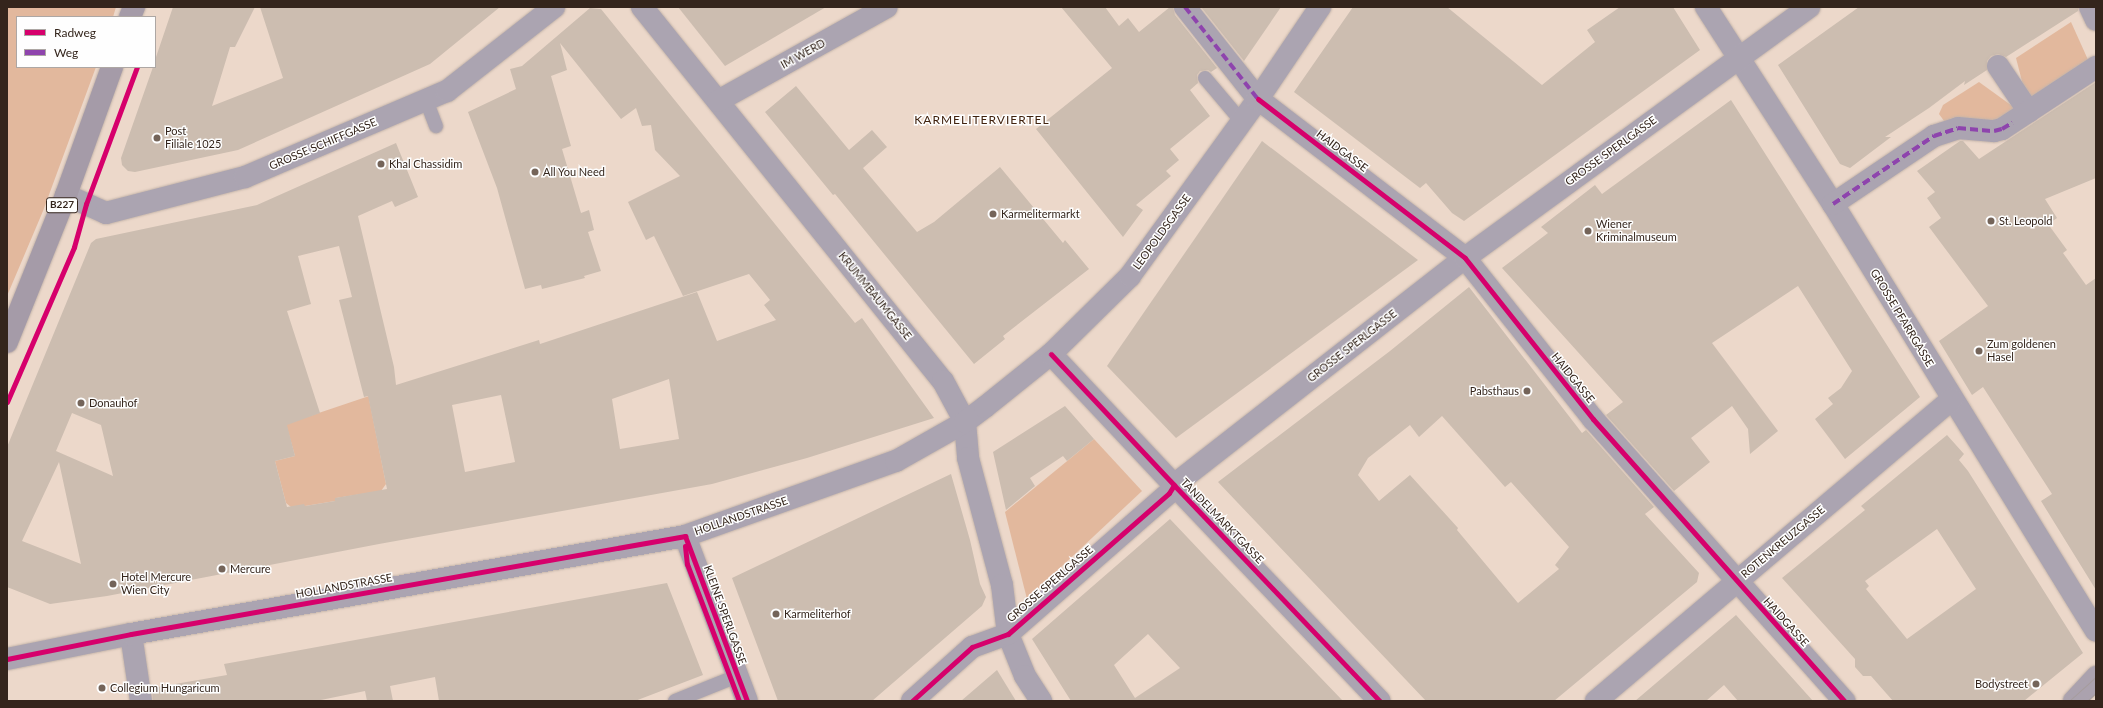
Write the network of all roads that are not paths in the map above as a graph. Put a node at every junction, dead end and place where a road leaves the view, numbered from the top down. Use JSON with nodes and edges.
{"nodes":[{"id":1,"x":554,"y":7,"type":"edge"},
{"id":2,"x":642,"y":7,"type":"edge"},
{"id":3,"x":887,"y":7,"type":"edge"},
{"id":4,"x":1185,"y":7,"type":"edge"},
{"id":5,"x":1320,"y":7,"type":"edge"},
{"id":6,"x":1706,"y":7,"type":"edge"},
{"id":7,"x":1809,"y":7,"type":"edge"},
{"id":8,"x":2090,"y":7,"type":"edge"},
{"id":9,"x":2096,"y":20,"type":"edge"},
{"id":10,"x":1738,"y":58,"type":"junction"},
{"id":11,"x":1998,"y":66,"type":"dead end"},
{"id":12,"x":2096,"y":67,"type":"edge"},
{"id":13,"x":112,"y":68,"type":"edge"},
{"id":14,"x":1205,"y":78,"type":"dead end"},
{"id":15,"x":1258,"y":99,"type":"junction"},
{"id":16,"x":426,"y":100,"type":"junction"},
{"id":17,"x":718,"y":101,"type":"junction"},
{"id":18,"x":2021,"y":117,"type":"junction"},
{"id":19,"x":1242,"y":122,"type":"junction"},
{"id":20,"x":436,"y":126,"type":"dead end"},
{"id":21,"x":66,"y":195,"type":"junction"},
{"id":22,"x":1833,"y":204,"type":"junction"},
{"id":23,"x":1465,"y":258,"type":"junction"},
{"id":24,"x":7,"y":342,"type":"edge"},
{"id":25,"x":1052,"y":354,"type":"junction"},
{"id":26,"x":1952,"y":399,"type":"junction"},
{"id":27,"x":965,"y":422,"type":"junction"},
{"id":28,"x":1174,"y":485,"type":"junction"},
{"id":29,"x":684,"y":536,"type":"junction"},
{"id":30,"x":1736,"y":582,"type":"junction"},
{"id":31,"x":2096,"y":631,"type":"edge"},
{"id":32,"x":131,"y":634,"type":"junction"},
{"id":33,"x":1008,"y":634,"type":"junction"},
{"id":34,"x":7,"y":659,"type":"edge"},
{"id":35,"x":738,"y":676,"type":"junction"},
{"id":36,"x":2096,"y":677,"type":"edge"},
{"id":37,"x":2096,"y":686,"type":"edge"},
{"id":38,"x":141,"y":701,"type":"edge"},
{"id":39,"x":675,"y":701,"type":"edge"},
{"id":40,"x":747,"y":701,"type":"edge"},
{"id":41,"x":912,"y":701,"type":"edge"},
{"id":42,"x":1040,"y":701,"type":"edge"},
{"id":43,"x":1380,"y":701,"type":"edge"},
{"id":44,"x":1596,"y":701,"type":"edge"},
{"id":45,"x":1844,"y":701,"type":"edge"},
{"id":46,"x":2074,"y":701,"type":"edge"},
{"id":47,"x":2079,"y":701,"type":"edge"}],
"edges":[{"from":1,"to":16,"type":"street","name":"GROSSE SCHIFFGASSE"},
{"from":2,"to":17,"type":"street","name":"KRUMMBAUMGASSE"},
{"from":3,"to":17,"type":"street","name":"IM WERD"},
{"from":4,"to":15,"type":"street","name":"HAIDGASSE"},
{"from":5,"to":15,"type":"street","name":"LEOPOLDSGASSE"},
{"from":6,"to":10,"type":"street","name":"GROSSE PFARRGASSE"},
{"from":7,"to":10,"type":"street","name":"GROSSE SPERLGASSE"},
{"from":8,"to":9,"type":"street"},
{"from":10,"to":22,"type":"street","name":"GROSSE PFARRGASSE"},
{"from":10,"to":23,"type":"street","name":"GROSSE SPERLGASSE"},
{"from":11,"to":18,"type":"street"},
{"from":12,"to":18,"type":"street"},
{"from":13,"to":21,"type":"main road","number":"B227"},
{"from":14,"to":19,"type":"lane"},
{"from":15,"to":19,"type":"street","name":"LEOPOLDSGASSE"},
{"from":15,"to":23,"type":"street","name":"HAIDGASSE"},
{"from":16,"to":20,"type":"lane"},
{"from":16,"to":21,"type":"street","name":"GROSSE SCHIFFGASSE"},
{"from":17,"to":27,"type":"street","name":"KRUMMBAUMGASSE"},
{"from":18,"to":22,"type":"street"},
{"from":19,"to":25,"type":"street","name":"LEOPOLDSGASSE"},
{"from":21,"to":24,"type":"main road","number":"B227"},
{"from":22,"to":26,"type":"street","name":"GROSSE PFARRGASSE"},
{"from":23,"to":28,"type":"street","name":"GROSSE SPERLGASSE"},
{"from":23,"to":30,"type":"street","name":"HAIDGASSE"},
{"from":25,"to":27,"type":"street","name":"LEOPOLDSGASSE"},
{"from":25,"to":28,"type":"street","name":"TANDELMARKTGASSE"},
{"from":26,"to":30,"type":"street","name":"ROTENKREUZGASSE"},
{"from":26,"to":31,"type":"street","name":"GROSSE PFARRGASSE"},
{"from":27,"to":29,"type":"street","name":"HOLLANDSTRASSE"},
{"from":27,"to":33,"type":"street","name":"KRUMMBAUMGASSE"},
{"from":28,"to":33,"type":"street","name":"GROSSE SPERLGASSE"},
{"from":28,"to":43,"type":"street","name":"TANDELMARKTGASSE"},
{"from":29,"to":32,"type":"street","name":"HOLLANDSTRASSE"},
{"from":29,"to":35,"type":"street","name":"KLEINE SPERLGASSE"},
{"from":30,"to":44,"type":"street","name":"ROTENKREUZGASSE"},
{"from":30,"to":45,"type":"street","name":"HAIDGASSE"},
{"from":32,"to":34,"type":"street","name":"HOLLANDSTRASSE"},
{"from":32,"to":38,"type":"street"},
{"from":33,"to":41,"type":"street","name":"GROSSE SPERLGASSE"},
{"from":33,"to":42,"type":"street","name":"KRUMMBAUMGASSE"},
{"from":35,"to":39,"type":"lane","name":"KLEINE SPERLGASSE"},
{"from":35,"to":40,"type":"street","name":"KLEINE SPERLGASSE"},
{"from":36,"to":46,"type":"main road"},
{"from":37,"to":47,"type":"lane"}]}
